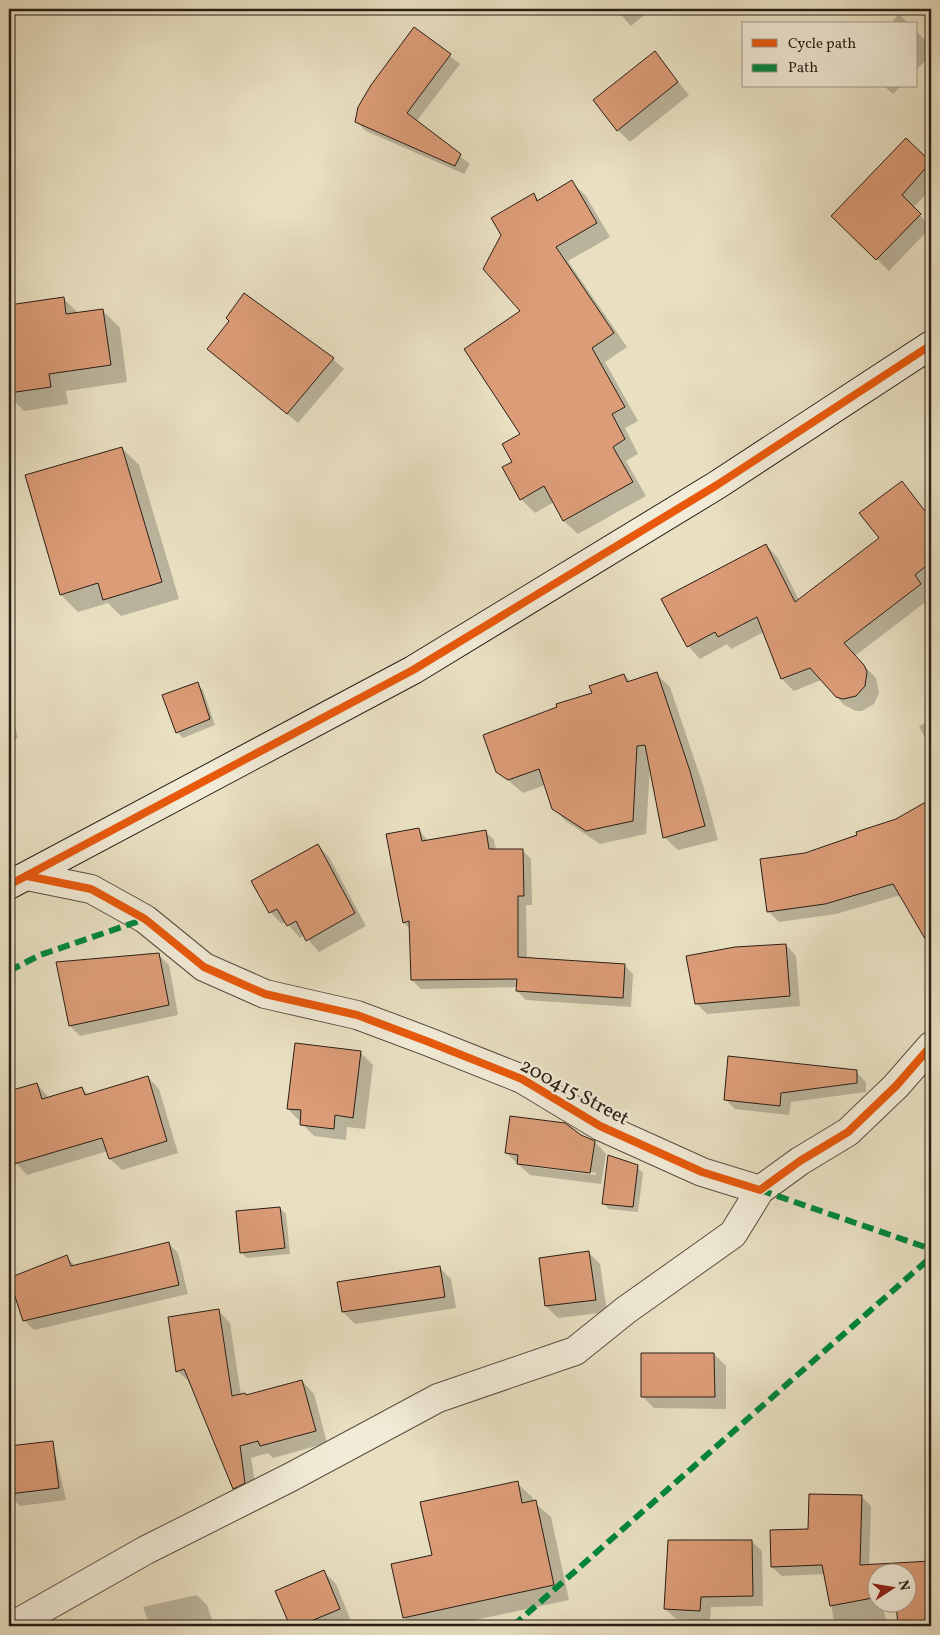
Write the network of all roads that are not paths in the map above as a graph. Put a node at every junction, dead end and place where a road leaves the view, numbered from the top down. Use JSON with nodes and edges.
{"nodes":[{"id":1,"x":931,"y":345,"type":"edge"},
{"id":2,"x":18,"y":880,"type":"edge"},
{"id":3,"x":931,"y":1046,"type":"edge"},
{"id":4,"x":760,"y":1190,"type":"junction"},
{"id":5,"x":12,"y":1626,"type":"edge"}],
"edges":[{"from":1,"to":2,"type":"street"},
{"from":2,"to":4,"type":"street","name":"200415 Street"},
{"from":3,"to":4,"type":"street"},
{"from":4,"to":5,"type":"street"}]}
